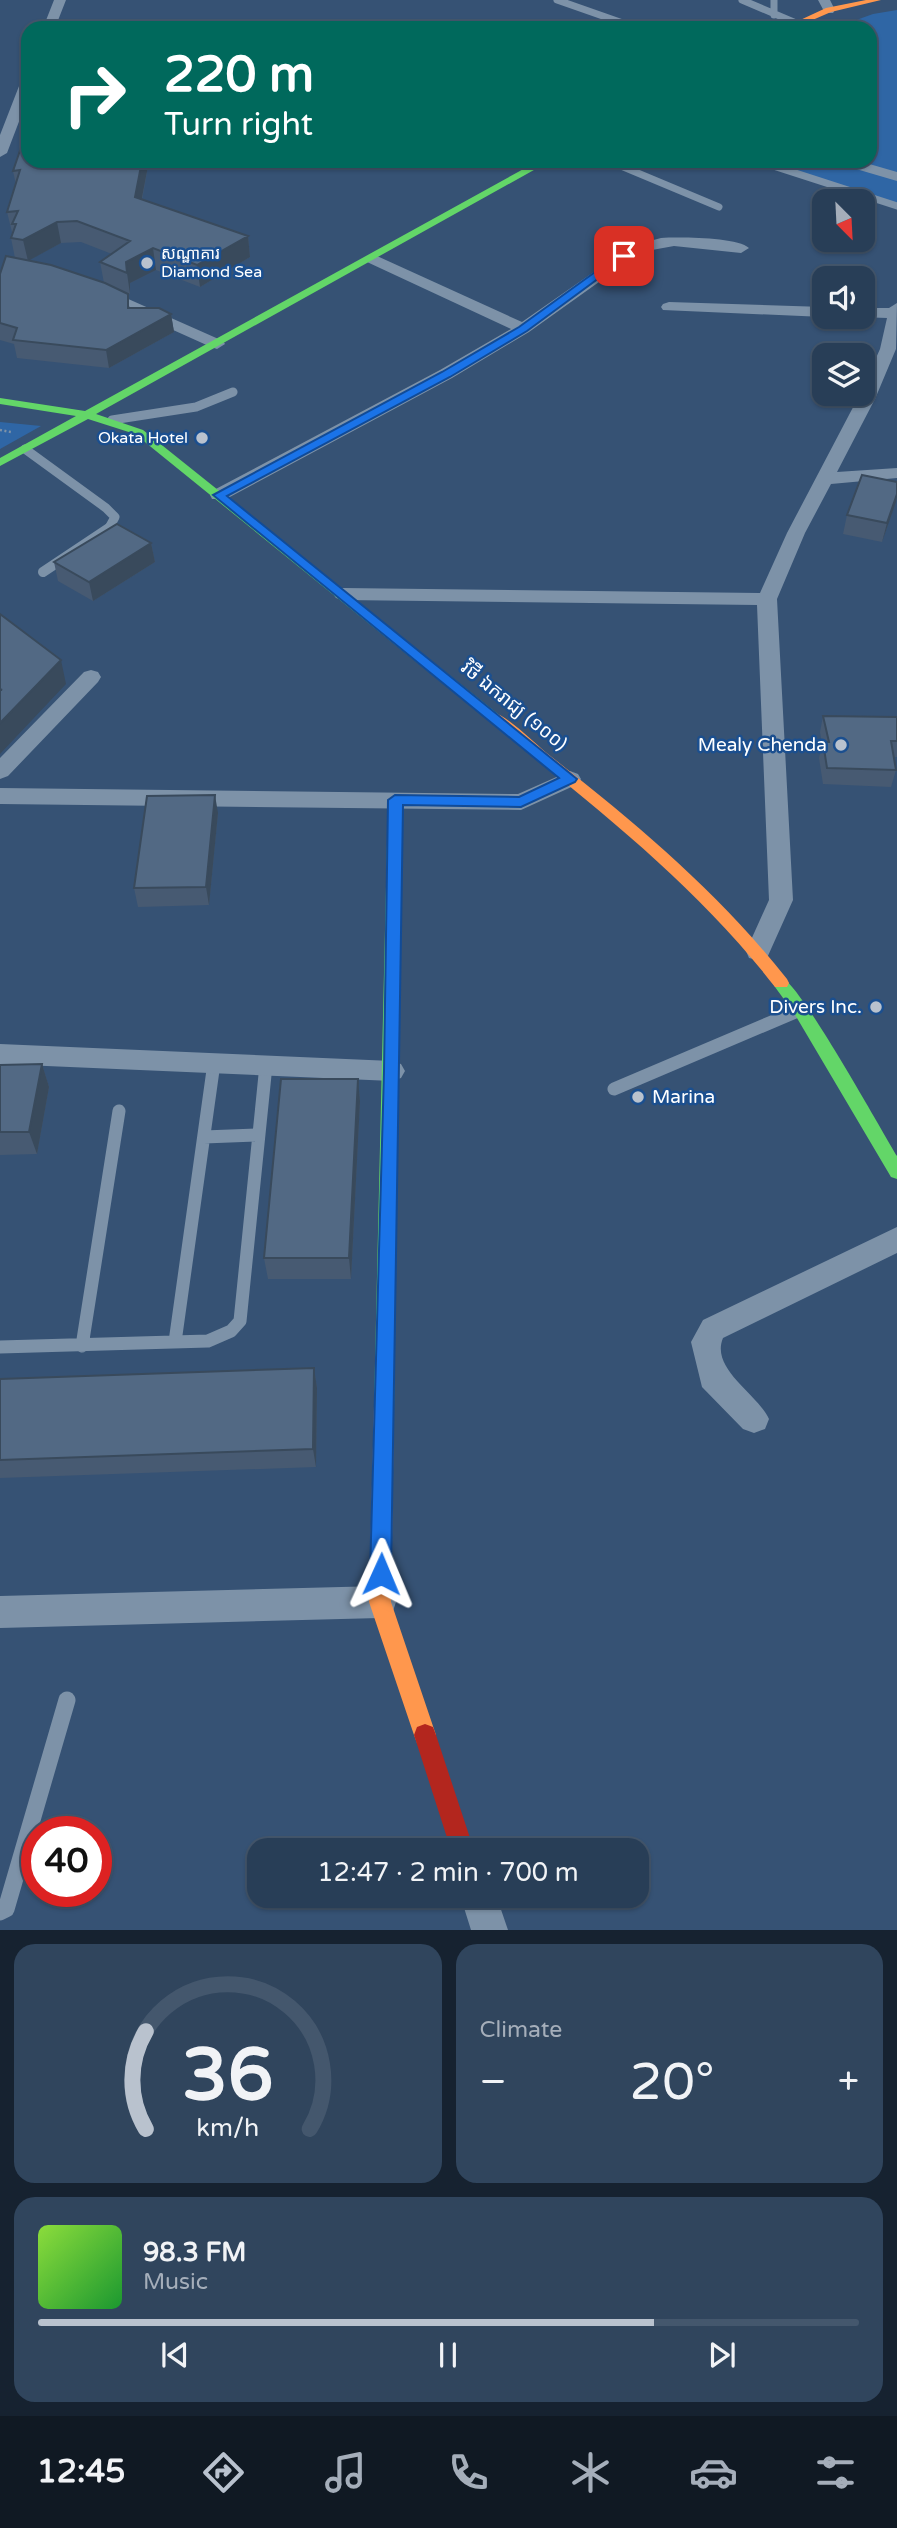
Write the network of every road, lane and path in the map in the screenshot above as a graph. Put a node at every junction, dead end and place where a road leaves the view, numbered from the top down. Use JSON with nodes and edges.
{"nodes":[{"id":1,"x":60,"y":0,"type":"edge"},
{"id":2,"x":556,"y":0,"type":"edge"},
{"id":3,"x":742,"y":0,"type":"edge"},
{"id":4,"x":774,"y":0,"type":"edge"},
{"id":5,"x":877,"y":0,"type":"edge"},
{"id":6,"x":826,"y":5,"type":"edge"},
{"id":7,"x":774,"y":15,"type":"junction"},
{"id":8,"x":52,"y":21,"type":"edge"},
{"id":9,"x":617,"y":21,"type":"edge"},
{"id":10,"x":783,"y":21,"type":"edge"},
{"id":11,"x":799,"y":21,"type":"edge"},
{"id":12,"x":21,"y":115,"type":"edge"},
{"id":13,"x":0,"y":153,"type":"edge"},
{"id":14,"x":533,"y":168,"type":"edge"},
{"id":15,"x":626,"y":168,"type":"edge"},
{"id":16,"x":780,"y":168,"type":"edge"},
{"id":17,"x":867,"y":168,"type":"edge"},
{"id":18,"x":897,"y":177,"type":"edge"},
{"id":19,"x":897,"y":206,"type":"edge"},
{"id":20,"x":719,"y":207,"type":"dead end"},
{"id":21,"x":741,"y":248,"type":"dead end"},
{"id":22,"x":372,"y":260,"type":"junction"},
{"id":23,"x":80,"y":284,"type":"edge"},
{"id":24,"x":669,"y":307,"type":"dead end"},
{"id":25,"x":896,"y":310,"type":"edge"},
{"id":26,"x":812,"y":312,"type":"edge"},
{"id":27,"x":875,"y":312,"type":"edge"},
{"id":28,"x":523,"y":329,"type":"junction"},
{"id":29,"x":217,"y":344,"type":"junction"},
{"id":30,"x":233,"y":392,"type":"dead end"},
{"id":31,"x":0,"y":401,"type":"edge"},
{"id":32,"x":88,"y":415,"type":"junction"},
{"id":33,"x":112,"y":420,"type":"junction"},
{"id":34,"x":25,"y":449,"type":"junction"},
{"id":35,"x":0,"y":463,"type":"edge"},
{"id":36,"x":897,"y":473,"type":"edge"},
{"id":37,"x":823,"y":479,"type":"junction"},
{"id":38,"x":219,"y":495,"type":"junction"},
{"id":39,"x":43,"y":572,"type":"dead end"},
{"id":40,"x":343,"y":594,"type":"junction"},
{"id":41,"x":767,"y":599,"type":"junction"},
{"id":42,"x":91,"y":677,"type":"dead end"},
{"id":43,"x":0,"y":771,"type":"edge"},
{"id":44,"x":570,"y":779,"type":"junction"},
{"id":45,"x":0,"y":796,"type":"edge"},
{"id":46,"x":395,"y":800,"type":"junction"},
{"id":47,"x":758,"y":951,"type":"junction"},
{"id":48,"x":800,"y":1009,"type":"junction"},
{"id":49,"x":0,"y":1054,"type":"edge"},
{"id":50,"x":214,"y":1063,"type":"junction"},
{"id":51,"x":266,"y":1065,"type":"junction"},
{"id":52,"x":392,"y":1071,"type":"junction"},
{"id":53,"x":614,"y":1089,"type":"dead end"},
{"id":54,"x":119,"y":1111,"type":"dead end"},
{"id":55,"x":258,"y":1135,"type":"junction"},
{"id":56,"x":204,"y":1137,"type":"junction"},
{"id":57,"x":897,"y":1172,"type":"edge"},
{"id":58,"x":897,"y":1239,"type":"edge"},
{"id":59,"x":175,"y":1342,"type":"junction"},
{"id":60,"x":82,"y":1346,"type":"junction"},
{"id":61,"x":0,"y":1347,"type":"edge"},
{"id":62,"x":754,"y":1419,"type":"dead end"},
{"id":63,"x":380,"y":1602,"type":"junction"},
{"id":64,"x":0,"y":1612,"type":"edge"},
{"id":65,"x":67,"y":1700,"type":"dead end"},
{"id":66,"x":459,"y":1838,"type":"edge"},
{"id":67,"x":482,"y":1908,"type":"edge"},
{"id":68,"x":0,"y":1912,"type":"edge"},
{"id":69,"x":490,"y":1930,"type":"edge"}],
"edges":[{"from":1,"to":8,"type":"street"},
{"from":2,"to":9,"type":"lane"},
{"from":3,"to":7,"type":"lane"},
{"from":4,"to":7,"type":"lane"},
{"from":5,"to":6,"type":"street"},
{"from":6,"to":11,"type":"street"},
{"from":7,"to":10,"type":"lane"},
{"from":12,"to":13,"type":"street"},
{"from":14,"to":22,"type":"street"},
{"from":15,"to":20,"type":"lane"},
{"from":16,"to":19,"type":"lane"},
{"from":17,"to":18,"type":"street"},
{"from":21,"to":28,"type":"street"},
{"from":22,"to":28,"type":"street"},
{"from":22,"to":29,"type":"street"},
{"from":23,"to":29,"type":"street"},
{"from":24,"to":26,"type":"street"},
{"from":25,"to":27,"type":"street"},
{"from":25,"to":37,"type":"street"},
{"from":28,"to":38,"type":"street"},
{"from":29,"to":32,"type":"street"},
{"from":30,"to":33,"type":"lane"},
{"from":31,"to":32,"type":"street","name":"វិថី ឯករាជ្យ (១០០)"},
{"from":32,"to":33,"type":"street","name":"វិថី ឯករាជ្យ (១០០)"},
{"from":32,"to":34,"type":"street"},
{"from":33,"to":38,"type":"street","name":"វិថី ឯករាជ្យ (១០០)"},
{"from":34,"to":35,"type":"street"},
{"from":34,"to":39,"type":"lane"},
{"from":36,"to":37,"type":"street"},
{"from":37,"to":41,"type":"street"},
{"from":38,"to":40,"type":"street","name":"វិថី ឯករាជ្យ (១០០)"},
{"from":40,"to":41,"type":"street"},
{"from":40,"to":44,"type":"street","name":"វិថី ឯករាជ្យ (១០០)"},
{"from":41,"to":47,"type":"street"},
{"from":42,"to":43,"type":"street"},
{"from":44,"to":46,"type":"street"},
{"from":44,"to":47,"type":"street","name":"វិថី ឯករាជ្យ (១០០)"},
{"from":45,"to":46,"type":"street"},
{"from":46,"to":52,"type":"street"},
{"from":47,"to":48,"type":"street","name":"វិថី ឯករាជ្យ (១០០)"},
{"from":48,"to":53,"type":"lane"},
{"from":48,"to":57,"type":"street","name":"វិថី ឯករាជ្យ (១០០)"},
{"from":49,"to":50,"type":"street"},
{"from":50,"to":51,"type":"street"},
{"from":50,"to":56,"type":"lane"},
{"from":51,"to":52,"type":"street"},
{"from":51,"to":55,"type":"lane"},
{"from":52,"to":63,"type":"street"},
{"from":54,"to":60,"type":"lane"},
{"from":55,"to":56,"type":"lane"},
{"from":55,"to":59,"type":"lane"},
{"from":56,"to":59,"type":"lane"},
{"from":58,"to":62,"type":"street"},
{"from":59,"to":60,"type":"lane"},
{"from":60,"to":61,"type":"lane"},
{"from":63,"to":64,"type":"street"},
{"from":63,"to":66,"type":"street"},
{"from":65,"to":68,"type":"lane"},
{"from":67,"to":69,"type":"street"}]}
